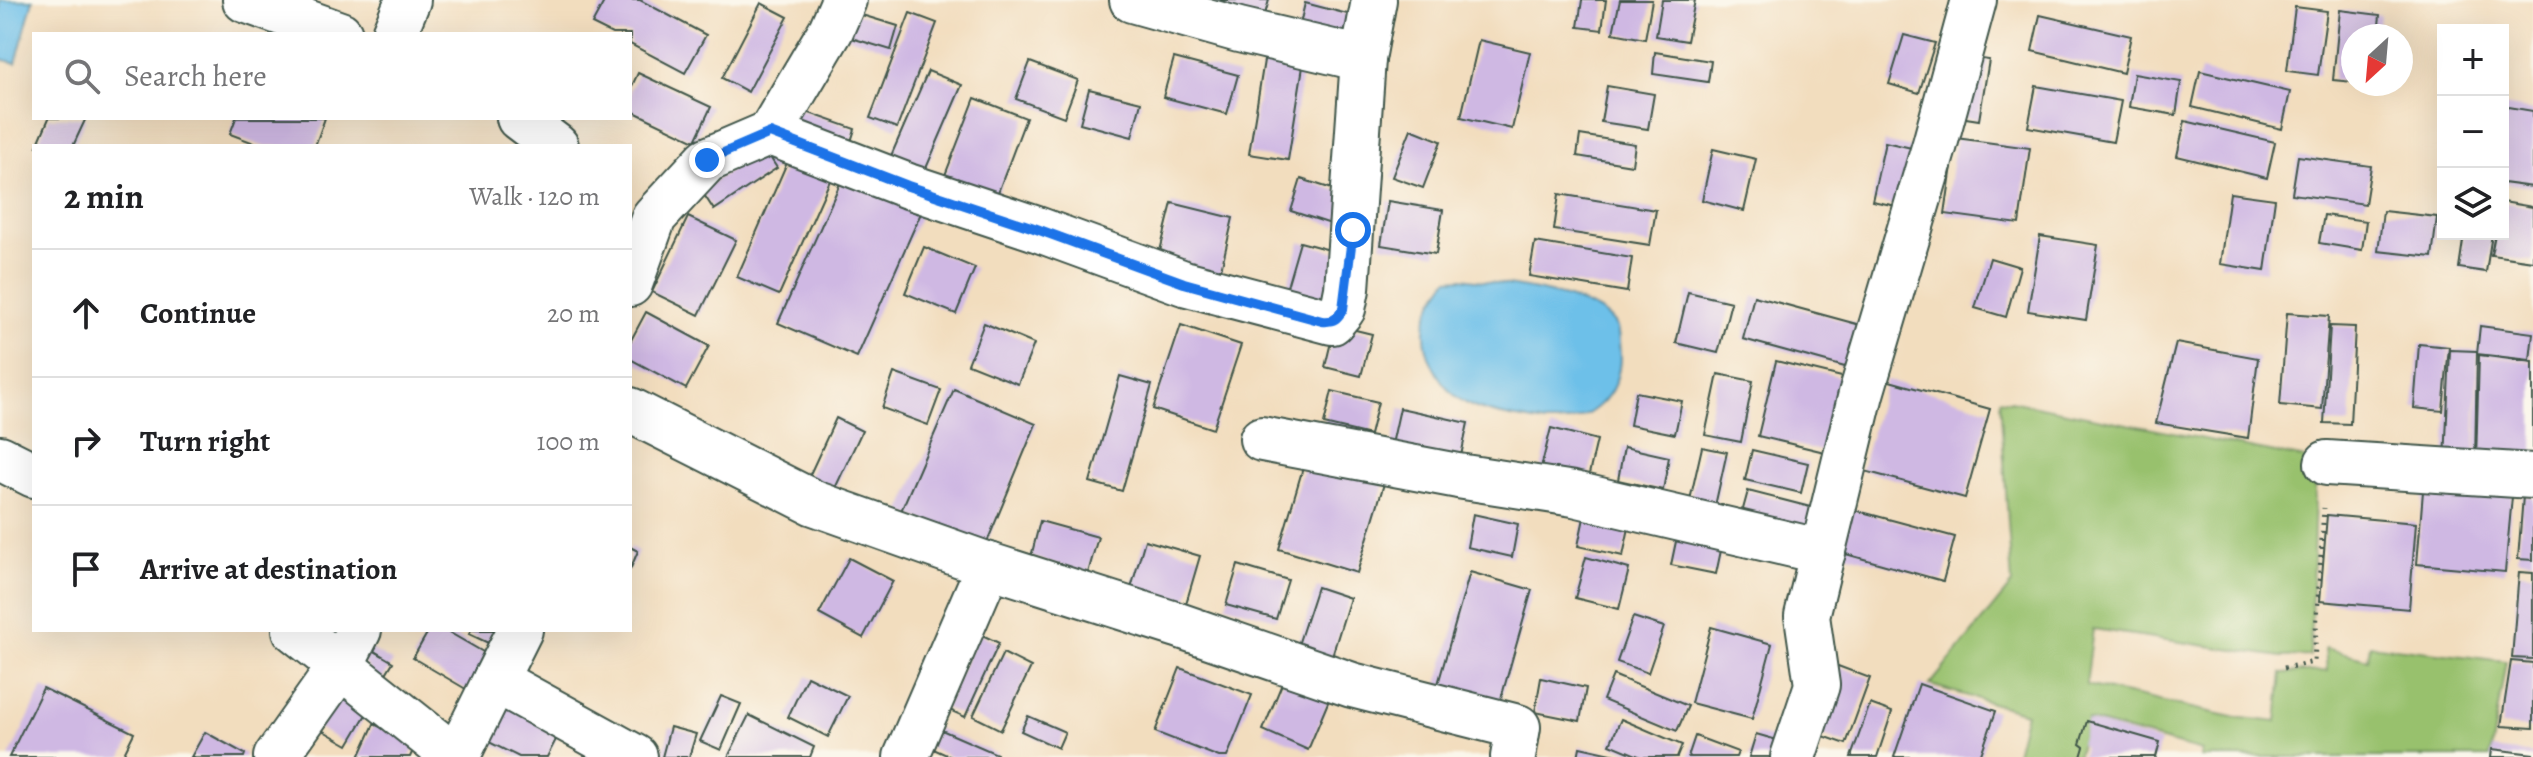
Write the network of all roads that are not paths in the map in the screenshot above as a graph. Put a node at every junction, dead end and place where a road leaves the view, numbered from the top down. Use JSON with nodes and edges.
{"nodes":[{"id":1,"x":245,"y":0,"type":"edge"},
{"id":2,"x":408,"y":0,"type":"edge"},
{"id":3,"x":844,"y":0,"type":"edge"},
{"id":4,"x":1132,"y":0,"type":"edge"},
{"id":5,"x":1374,"y":0,"type":"edge"},
{"id":6,"x":1974,"y":0,"type":"edge"},
{"id":7,"x":334,"y":32,"type":"edge"},
{"id":8,"x":395,"y":32,"type":"edge"},
{"id":9,"x":1363,"y":59,"type":"junction"},
{"id":10,"x":522,"y":120,"type":"edge"},
{"id":11,"x":770,"y":133,"type":"junction"},
{"id":12,"x":553,"y":144,"type":"edge"},
{"id":13,"x":642,"y":211,"type":"edge"},
{"id":14,"x":632,"y":272,"type":"edge"},
{"id":15,"x":632,"y":411,"type":"edge"},
{"id":16,"x":1262,"y":439,"type":"dead end"},
{"id":17,"x":0,"y":458,"type":"edge"},
{"id":18,"x":2327,"y":463,"type":"road end"},
{"id":19,"x":32,"y":474,"type":"edge"},
{"id":20,"x":2533,"y":476,"type":"edge"},
{"id":21,"x":1823,"y":552,"type":"junction"},
{"id":22,"x":989,"y":565,"type":"junction"},
{"id":23,"x":301,"y":632,"type":"edge"},
{"id":24,"x":519,"y":632,"type":"edge"},
{"id":25,"x":350,"y":648,"type":"edge"},
{"id":26,"x":495,"y":680,"type":"junction"},
{"id":27,"x":276,"y":757,"type":"edge"},
{"id":28,"x":456,"y":757,"type":"edge"},
{"id":29,"x":635,"y":757,"type":"edge"},
{"id":30,"x":906,"y":757,"type":"edge"},
{"id":31,"x":1513,"y":757,"type":"edge"},
{"id":32,"x":1793,"y":757,"type":"edge"}],
"edges":[{"from":1,"to":7,"type":"street"},
{"from":2,"to":8,"type":"street"},
{"from":3,"to":11,"type":"street"},
{"from":4,"to":9,"type":"street"},
{"from":5,"to":9,"type":"street"},
{"from":6,"to":21,"type":"street"},
{"from":9,"to":11,"type":"street"},
{"from":10,"to":12,"type":"street"},
{"from":11,"to":13,"type":"street"},
{"from":13,"to":14,"type":"street"},
{"from":15,"to":22,"type":"street"},
{"from":16,"to":21,"type":"street"},
{"from":17,"to":19,"type":"street"},
{"from":18,"to":20,"type":"street"},
{"from":21,"to":32,"type":"street"},
{"from":22,"to":30,"type":"street"},
{"from":22,"to":31,"type":"street"},
{"from":23,"to":25,"type":"street"},
{"from":24,"to":26,"type":"street"},
{"from":25,"to":27,"type":"street"},
{"from":25,"to":28,"type":"street"},
{"from":26,"to":28,"type":"street"},
{"from":26,"to":29,"type":"street"}]}
